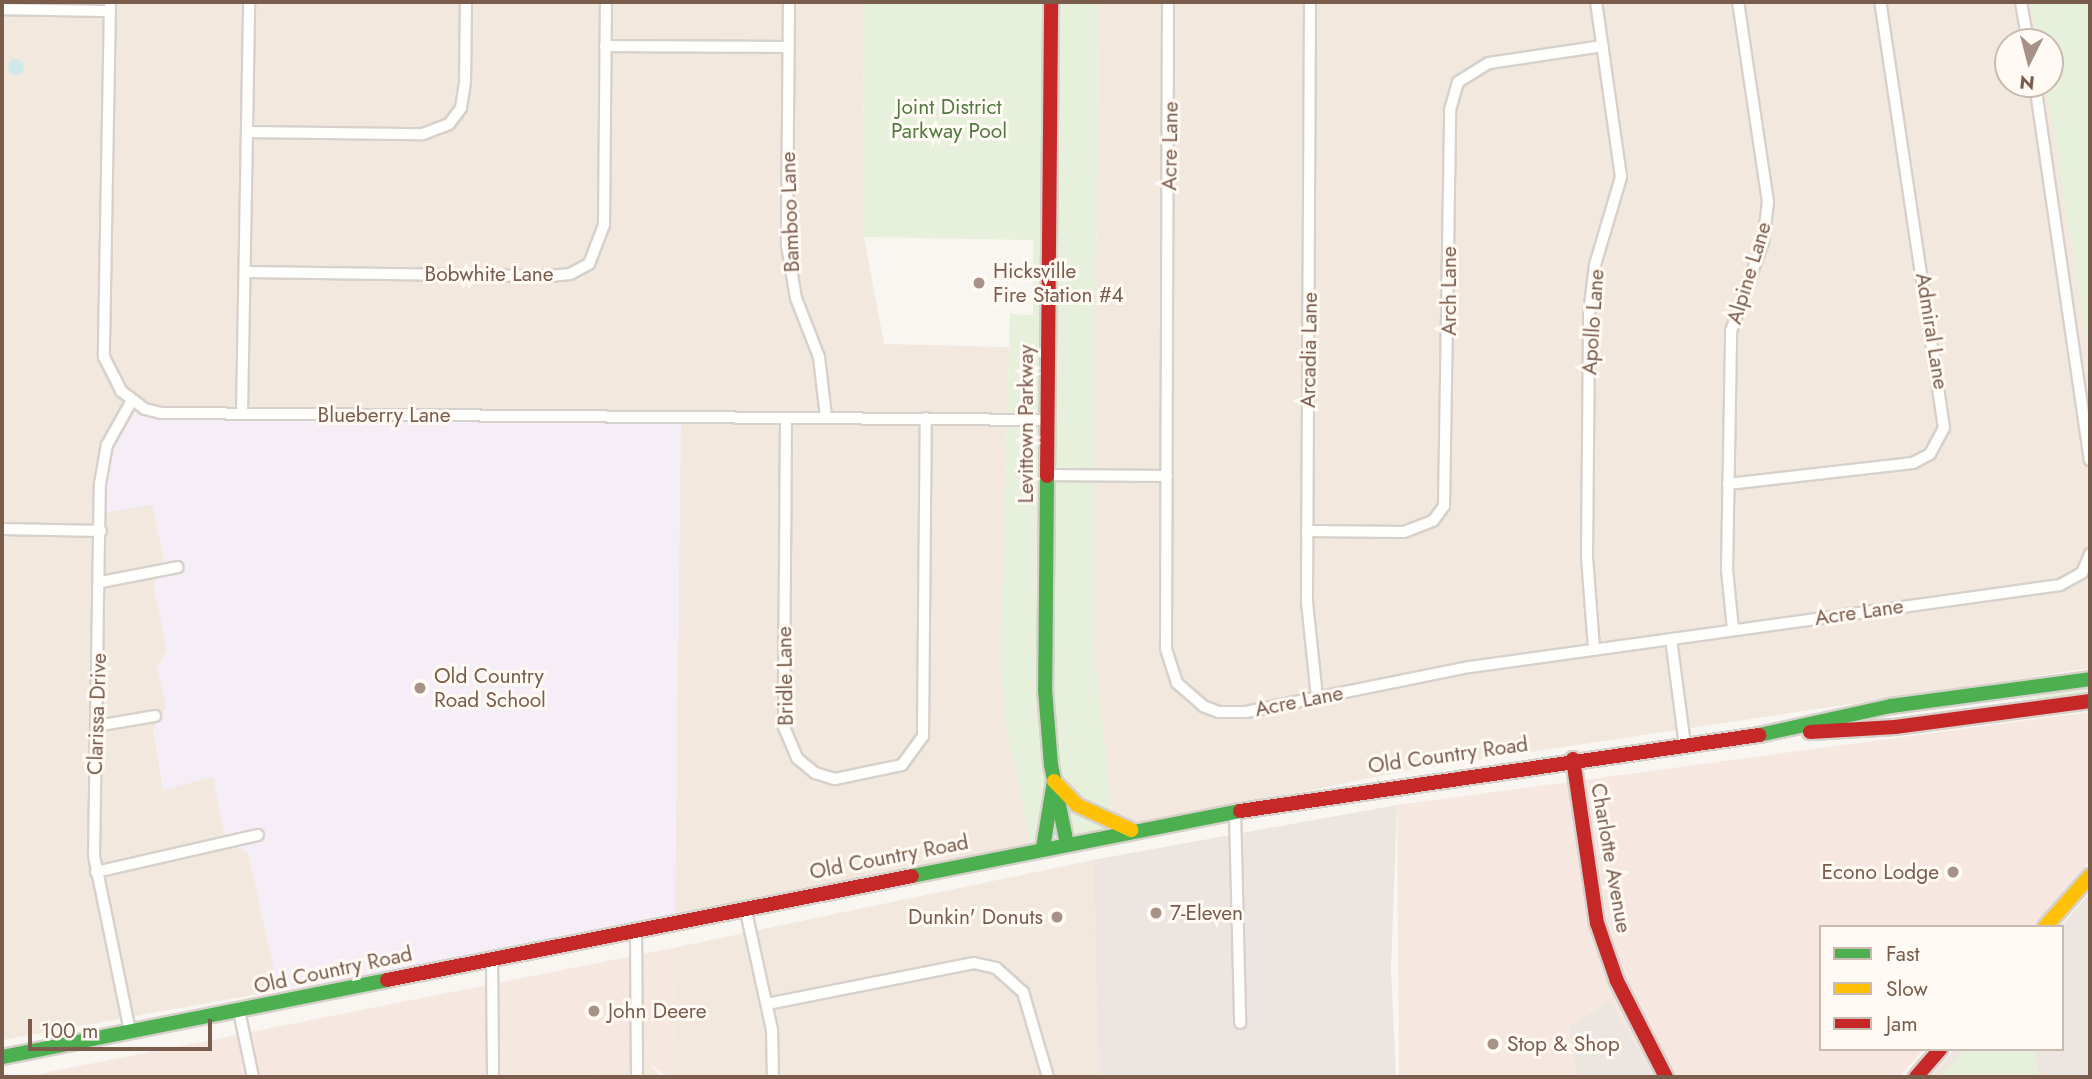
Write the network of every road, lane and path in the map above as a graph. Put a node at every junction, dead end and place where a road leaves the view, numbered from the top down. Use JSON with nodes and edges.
{"nodes":[{"id":1,"x":249,"y":2,"type":"edge"},
{"id":2,"x":466,"y":2,"type":"edge"},
{"id":3,"x":606,"y":2,"type":"edge"},
{"id":4,"x":789,"y":2,"type":"edge"},
{"id":5,"x":1051,"y":2,"type":"edge"},
{"id":6,"x":1168,"y":2,"type":"edge"},
{"id":7,"x":1310,"y":2,"type":"edge"},
{"id":8,"x":1596,"y":2,"type":"edge"},
{"id":9,"x":1738,"y":2,"type":"edge"},
{"id":10,"x":1880,"y":2,"type":"edge"},
{"id":11,"x":2021,"y":2,"type":"edge"},
{"id":12,"x":110,"y":6,"type":"edge"},
{"id":13,"x":2,"y":9,"type":"edge"},
{"id":14,"x":2026,"y":28,"type":"edge"},
{"id":15,"x":605,"y":46,"type":"junction"},
{"id":16,"x":1603,"y":46,"type":"junction"},
{"id":17,"x":788,"y":47,"type":"junction"},
{"id":18,"x":2037,"y":98,"type":"edge"},
{"id":19,"x":247,"y":132,"type":"junction"},
{"id":20,"x":246,"y":272,"type":"junction"},
{"id":21,"x":132,"y":401,"type":"junction"},
{"id":22,"x":242,"y":414,"type":"junction"},
{"id":23,"x":826,"y":416,"type":"junction"},
{"id":24,"x":786,"y":418,"type":"junction"},
{"id":25,"x":926,"y":418,"type":"junction"},
{"id":26,"x":1047,"y":420,"type":"junction"},
{"id":27,"x":2090,"y":460,"type":"edge"},
{"id":28,"x":1047,"y":475,"type":"junction"},
{"id":29,"x":1167,"y":476,"type":"junction"},
{"id":30,"x":1728,"y":484,"type":"junction"},
{"id":31,"x":2,"y":529,"type":"edge"},
{"id":32,"x":100,"y":531,"type":"junction"},
{"id":33,"x":1307,"y":531,"type":"junction"},
{"id":34,"x":2090,"y":554,"type":"edge"},
{"id":35,"x":178,"y":567,"type":"dead end"},
{"id":36,"x":101,"y":582,"type":"junction"},
{"id":37,"x":1734,"y":629,"type":"junction"},
{"id":38,"x":1671,"y":639,"type":"junction"},
{"id":39,"x":1594,"y":648,"type":"junction"},
{"id":40,"x":2090,"y":679,"type":"edge"},
{"id":41,"x":1317,"y":697,"type":"junction"},
{"id":42,"x":2090,"y":701,"type":"edge"},
{"id":43,"x":155,"y":716,"type":"dead end"},
{"id":44,"x":96,"y":726,"type":"junction"},
{"id":45,"x":1790,"y":731,"type":"junction"},
{"id":46,"x":1685,"y":745,"type":"junction"},
{"id":47,"x":1573,"y":760,"type":"junction"},
{"id":48,"x":1054,"y":781,"type":"junction"},
{"id":49,"x":1236,"y":811,"type":"junction"},
{"id":50,"x":1131,"y":830,"type":"junction"},
{"id":51,"x":258,"y":835,"type":"dead end"},
{"id":52,"x":1067,"y":844,"type":"junction"},
{"id":53,"x":1043,"y":848,"type":"junction"},
{"id":54,"x":96,"y":872,"type":"junction"},
{"id":55,"x":2090,"y":876,"type":"edge"},
{"id":56,"x":746,"y":907,"type":"junction"},
{"id":57,"x":2047,"y":925,"type":"edge"},
{"id":58,"x":636,"y":930,"type":"junction"},
{"id":59,"x":492,"y":957,"type":"junction"},
{"id":60,"x":767,"y":1004,"type":"junction"},
{"id":61,"x":239,"y":1012,"type":"junction"},
{"id":62,"x":1241,"y":1023,"type":"dead end"},
{"id":63,"x":130,"y":1031,"type":"junction"},
{"id":64,"x":1938,"y":1051,"type":"edge"},
{"id":65,"x":2,"y":1058,"type":"edge"},
{"id":66,"x":253,"y":1077,"type":"edge"},
{"id":67,"x":493,"y":1077,"type":"edge"},
{"id":68,"x":637,"y":1077,"type":"edge"},
{"id":69,"x":773,"y":1077,"type":"edge"},
{"id":70,"x":1048,"y":1077,"type":"edge"},
{"id":71,"x":1665,"y":1077,"type":"edge"},
{"id":72,"x":1916,"y":1077,"type":"edge"}],
"edges":[{"from":1,"to":19,"type":"street"},
{"from":2,"to":19,"type":"street"},
{"from":3,"to":15,"type":"street","name":"Bobwhite Lane"},
{"from":4,"to":17,"type":"street","name":"Bamboo Lane"},
{"from":5,"to":26,"type":"main road","name":"Levittown Parkway"},
{"from":6,"to":29,"type":"street","name":"Acre Lane"},
{"from":7,"to":33,"type":"street","name":"Arcadia Lane"},
{"from":8,"to":16,"type":"street","name":"Apollo Lane"},
{"from":9,"to":30,"type":"street","name":"Alpine Lane"},
{"from":10,"to":30,"type":"street","name":"Admiral Lane"},
{"from":11,"to":14,"type":"street"},
{"from":12,"to":13,"type":"street"},
{"from":12,"to":21,"type":"street","name":"Blueberry Lane"},
{"from":15,"to":17,"type":"street"},
{"from":15,"to":20,"type":"street","name":"Bobwhite Lane"},
{"from":16,"to":33,"type":"street","name":"Arch Lane"},
{"from":16,"to":39,"type":"street","name":"Apollo Lane"},
{"from":17,"to":23,"type":"street","name":"Bamboo Lane"},
{"from":18,"to":27,"type":"street"},
{"from":19,"to":20,"type":"street"},
{"from":20,"to":22,"type":"street"},
{"from":21,"to":22,"type":"street","name":"Blueberry Lane"},
{"from":21,"to":32,"type":"street","name":"Clarissa Drive"},
{"from":22,"to":24,"type":"street","name":"Blueberry Lane"},
{"from":23,"to":24,"type":"street","name":"Blueberry Lane"},
{"from":23,"to":25,"type":"street","name":"Blueberry Lane"},
{"from":24,"to":25,"type":"street","name":"Bridle Lane"},
{"from":25,"to":26,"type":"street","name":"Blueberry Lane"},
{"from":26,"to":28,"type":"main road","name":"Levittown Parkway"},
{"from":28,"to":29,"type":"street"},
{"from":28,"to":48,"type":"main road","name":"Levittown Parkway"},
{"from":29,"to":41,"type":"street","name":"Acre Lane"},
{"from":30,"to":37,"type":"street","name":"Alpine Lane"},
{"from":31,"to":32,"type":"street"},
{"from":32,"to":36,"type":"street","name":"Clarissa Drive"},
{"from":33,"to":41,"type":"street","name":"Arcadia Lane"},
{"from":34,"to":37,"type":"street","name":"Acre Lane"},
{"from":35,"to":36,"type":"street"},
{"from":36,"to":44,"type":"street","name":"Clarissa Drive"},
{"from":37,"to":38,"type":"street","name":"Acre Lane"},
{"from":38,"to":39,"type":"street","name":"Acre Lane"},
{"from":38,"to":46,"type":"street"},
{"from":39,"to":41,"type":"street","name":"Acre Lane"},
{"from":40,"to":45,"type":"main road","name":"Old Country Road"},
{"from":42,"to":45,"type":"main road","name":"Old Country Road"},
{"from":43,"to":44,"type":"street"},
{"from":44,"to":54,"type":"street","name":"Clarissa Drive"},
{"from":45,"to":46,"type":"main road","name":"Old Country Road"},
{"from":46,"to":47,"type":"main road","name":"Old Country Road"},
{"from":47,"to":49,"type":"main road","name":"Old Country Road"},
{"from":47,"to":71,"type":"main road","name":"Charlotte Avenue"},
{"from":48,"to":50,"type":"main road"},
{"from":48,"to":52,"type":"main road","name":"Levittown Parkway"},
{"from":48,"to":53,"type":"main road"},
{"from":49,"to":50,"type":"main road","name":"Old Country Road"},
{"from":49,"to":62,"type":"street"},
{"from":50,"to":52,"type":"main road","name":"Old Country Road"},
{"from":51,"to":54,"type":"street"},
{"from":52,"to":53,"type":"main road","name":"Old Country Road"},
{"from":53,"to":56,"type":"main road","name":"Old Country Road"},
{"from":54,"to":63,"type":"street","name":"Clarissa Drive"},
{"from":55,"to":57,"type":"main road"},
{"from":56,"to":58,"type":"main road","name":"Old Country Road"},
{"from":56,"to":60,"type":"street"},
{"from":58,"to":59,"type":"main road","name":"Old Country Road"},
{"from":58,"to":68,"type":"street"},
{"from":59,"to":61,"type":"main road","name":"Old Country Road"},
{"from":59,"to":67,"type":"street"},
{"from":60,"to":69,"type":"street"},
{"from":60,"to":70,"type":"street"},
{"from":61,"to":63,"type":"main road","name":"Old Country Road"},
{"from":61,"to":66,"type":"street"},
{"from":63,"to":65,"type":"main road","name":"Old Country Road"},
{"from":64,"to":72,"type":"main road"}]}
